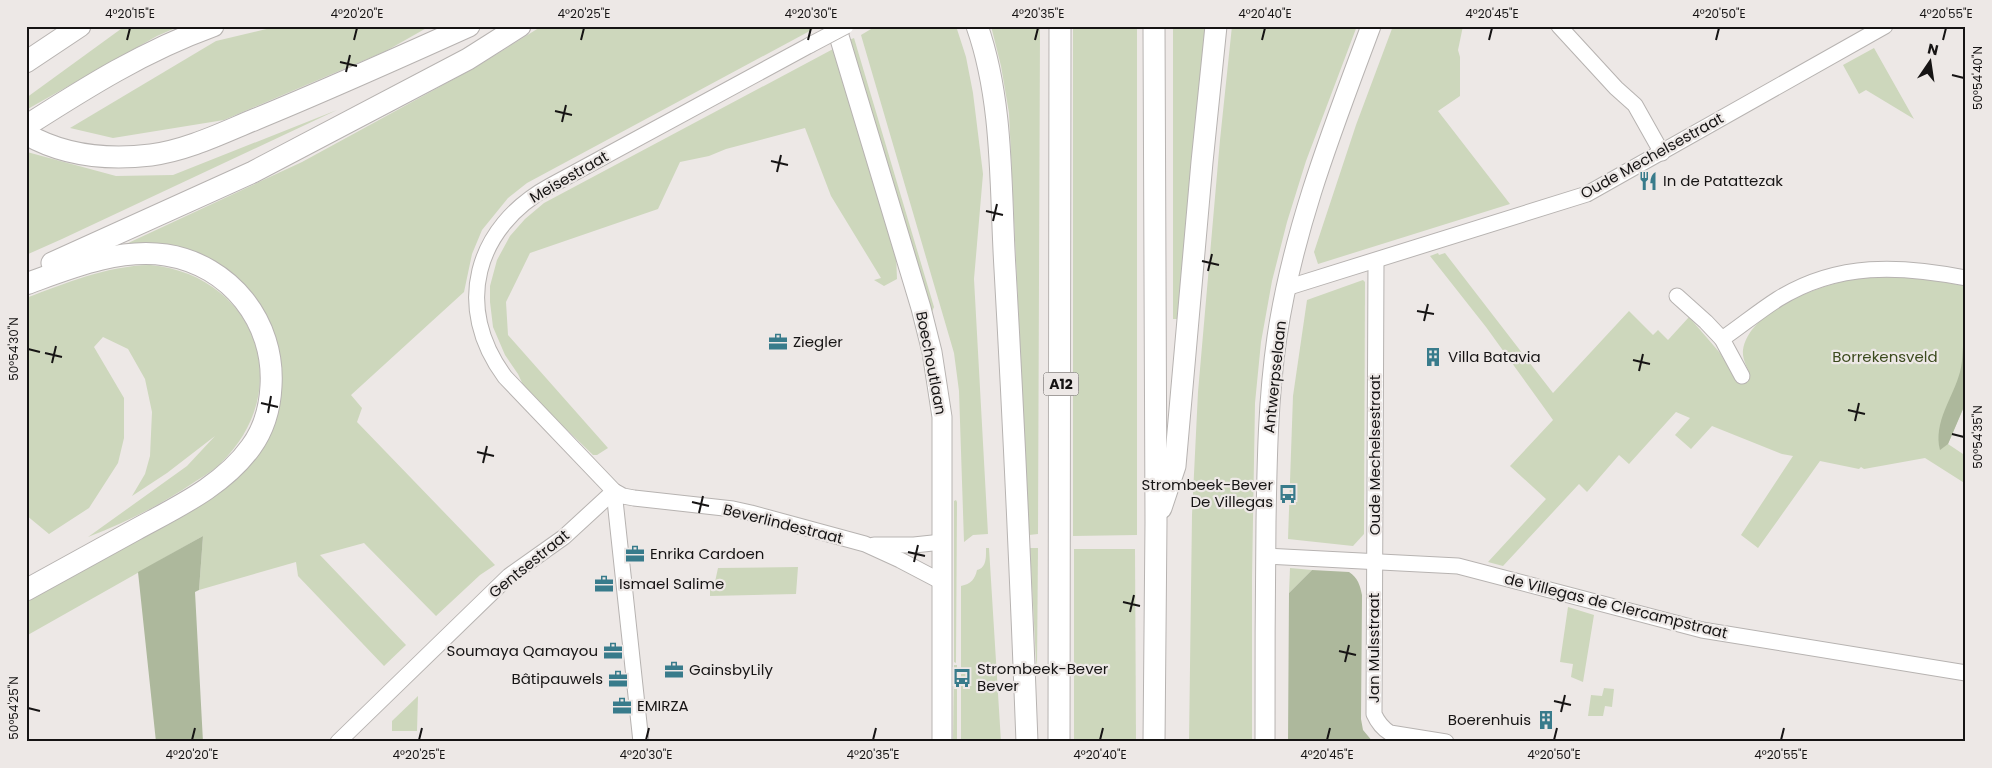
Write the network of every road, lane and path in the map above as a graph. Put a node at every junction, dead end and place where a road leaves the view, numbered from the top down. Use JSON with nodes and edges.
{"nodes":[{"id":1,"x":80,"y":26,"type":"edge"},
{"id":2,"x":213,"y":26,"type":"edge"},
{"id":3,"x":468,"y":26,"type":"edge"},
{"id":4,"x":520,"y":26,"type":"edge"},
{"id":5,"x":836,"y":26,"type":"edge"},
{"id":6,"x":846,"y":26,"type":"edge"},
{"id":7,"x":977,"y":26,"type":"edge"},
{"id":8,"x":1060,"y":26,"type":"edge"},
{"id":9,"x":1154,"y":26,"type":"edge"},
{"id":10,"x":1216,"y":26,"type":"edge"},
{"id":11,"x":1371,"y":26,"type":"edge"},
{"id":12,"x":1559,"y":26,"type":"edge"},
{"id":13,"x":1885,"y":26,"type":"edge"},
{"id":14,"x":1866,"y":31,"type":"edge"},
{"id":15,"x":26,"y":62,"type":"edge"},
{"id":16,"x":26,"y":126,"type":"edge"},
{"id":17,"x":26,"y":134,"type":"edge"},
{"id":18,"x":1662,"y":153,"type":"junction"},
{"id":19,"x":1376,"y":261,"type":"junction"},
{"id":20,"x":26,"y":274,"type":"edge"},
{"id":21,"x":1966,"y":278,"type":"edge"},
{"id":22,"x":26,"y":284,"type":"edge"},
{"id":23,"x":1286,"y":288,"type":"junction"},
{"id":24,"x":1677,"y":296,"type":"dead end"},
{"id":25,"x":1722,"y":339,"type":"junction"},
{"id":26,"x":1742,"y":376,"type":"dead end"},
{"id":27,"x":614,"y":491,"type":"junction"},
{"id":28,"x":1156,"y":522,"type":"junction"},
{"id":29,"x":942,"y":542,"type":"junction"},
{"id":30,"x":865,"y":544,"type":"junction"},
{"id":31,"x":1265,"y":556,"type":"junction"},
{"id":32,"x":1374,"y":560,"type":"junction"},
{"id":33,"x":942,"y":582,"type":"junction"},
{"id":34,"x":26,"y":590,"type":"edge"},
{"id":35,"x":1966,"y":673,"type":"edge"},
{"id":36,"x":1026,"y":720,"type":"junction"},
{"id":37,"x":338,"y":742,"type":"edge"},
{"id":38,"x":641,"y":742,"type":"edge"},
{"id":39,"x":942,"y":742,"type":"edge"},
{"id":40,"x":1022,"y":742,"type":"edge"},
{"id":41,"x":1027,"y":742,"type":"edge"},
{"id":42,"x":1059,"y":742,"type":"edge"},
{"id":43,"x":1154,"y":742,"type":"edge"},
{"id":44,"x":1265,"y":742,"type":"edge"},
{"id":45,"x":1446,"y":742,"type":"edge"}],
"edges":[{"from":1,"to":15,"type":"highway"},
{"from":2,"to":16,"type":"highway"},
{"from":3,"to":17,"type":"highway"},
{"from":4,"to":20,"type":"highway"},
{"from":5,"to":29,"type":"main road","name":"Boechoutlaan"},
{"from":6,"to":27,"type":"street","name":"Meisestraat","bridge":true},
{"from":7,"to":36,"type":"highway"},
{"from":8,"to":42,"type":"highway","number":"A12"},
{"from":9,"to":28,"type":"highway"},
{"from":10,"to":28,"type":"highway"},
{"from":11,"to":23,"type":"main road","name":"Antwerpselaan"},
{"from":12,"to":18,"type":"street"},
{"from":13,"to":14,"type":"street","name":"Oude Mechelsestraat"},
{"from":14,"to":18,"type":"street","name":"Oude Mechelsestraat"},
{"from":18,"to":19,"type":"street","name":"Oude Mechelsestraat"},
{"from":19,"to":23,"type":"street","name":"Oude Mechelsestraat"},
{"from":19,"to":32,"type":"street","name":"Oude Mechelsestraat"},
{"from":21,"to":25,"type":"street"},
{"from":22,"to":34,"type":"highway"},
{"from":23,"to":31,"type":"main road","name":"Antwerpselaan"},
{"from":24,"to":25,"type":"street"},
{"from":25,"to":26,"type":"street"},
{"from":27,"to":30,"type":"street","name":"Beverlindestraat"},
{"from":27,"to":37,"type":"street","name":"Gentsestraat"},
{"from":27,"to":38,"type":"street"},
{"from":28,"to":43,"type":"highway"},
{"from":29,"to":30,"type":"street","name":"Beverlindestraat"},
{"from":29,"to":33,"type":"main road","name":"Boechoutlaan"},
{"from":30,"to":33,"type":"street","name":"Beverlindestraat"},
{"from":31,"to":32,"type":"street","name":"de Villegas de Clercampstraat"},
{"from":31,"to":44,"type":"main road","name":"Antwerpselaan"},
{"from":32,"to":35,"type":"street","name":"de Villegas de Clercampstraat"},
{"from":32,"to":45,"type":"street","name":"Jan Mulsstraat"},
{"from":33,"to":39,"type":"main road","name":"Boechoutlaan"},
{"from":36,"to":40,"type":"highway"},
{"from":36,"to":41,"type":"highway"}]}
